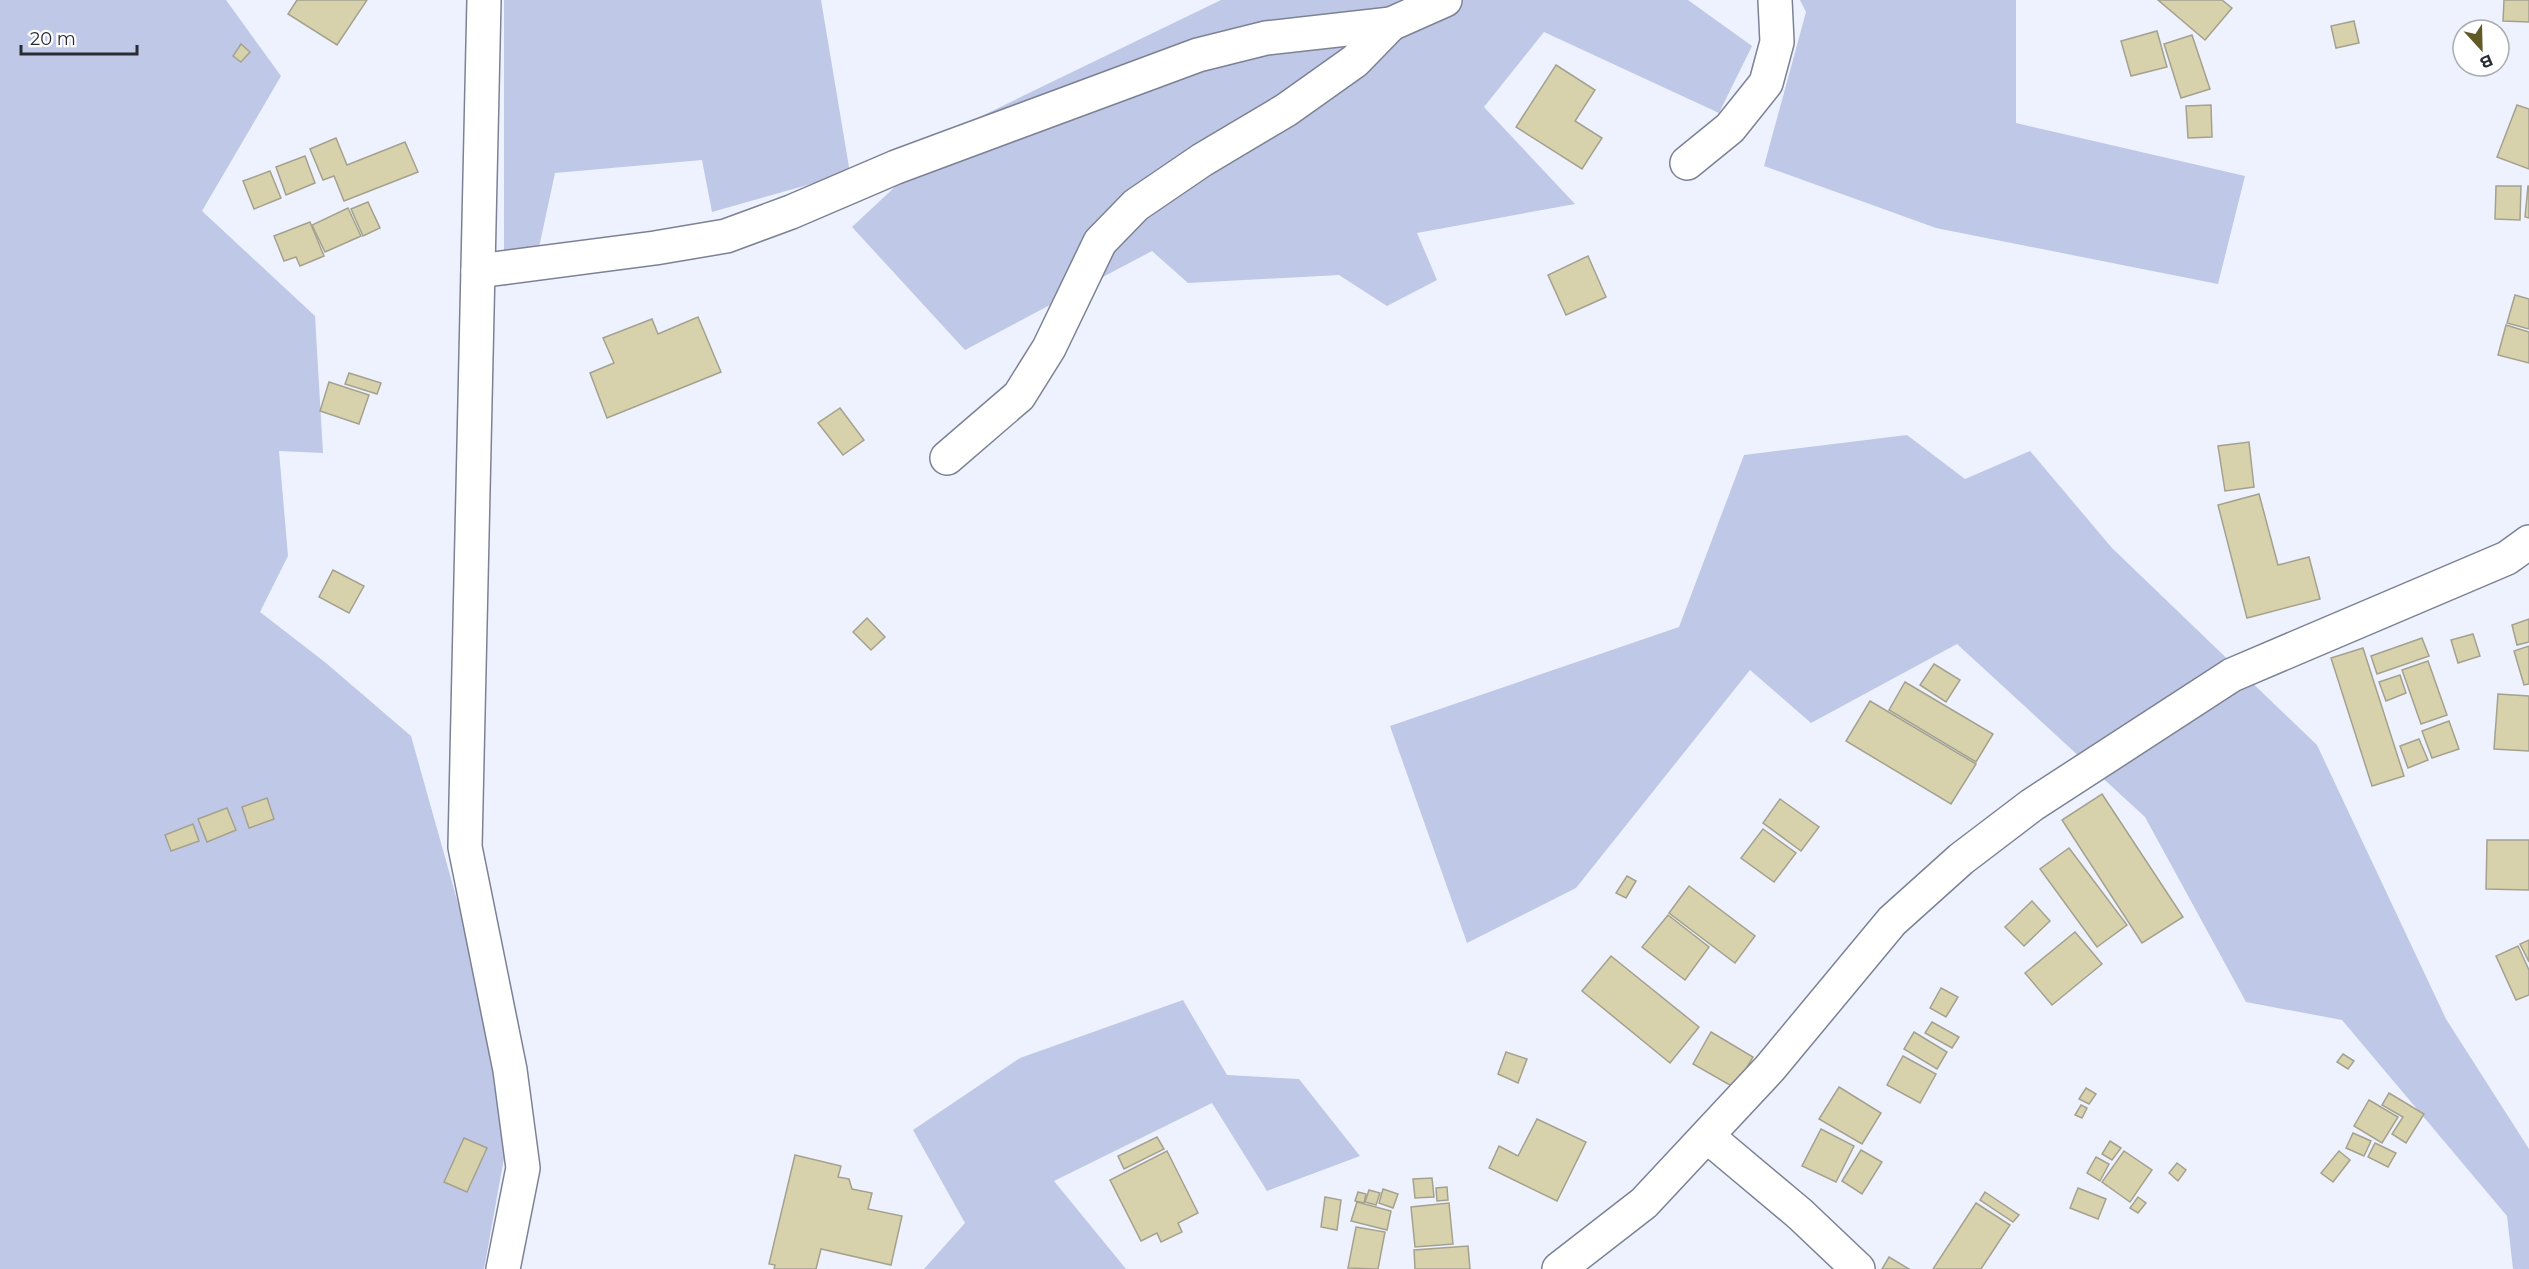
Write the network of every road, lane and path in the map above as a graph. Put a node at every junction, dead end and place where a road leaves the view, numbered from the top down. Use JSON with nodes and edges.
{"nodes":[{"id":1,"x":484,"y":0,"type":"edge"},
{"id":2,"x":1445,"y":0,"type":"edge"},
{"id":3,"x":1775,"y":0,"type":"edge"},
{"id":4,"x":1390,"y":24,"type":"junction"},
{"id":5,"x":1687,"y":163,"type":"dead end"},
{"id":6,"x":478,"y":271,"type":"junction"},
{"id":7,"x":947,"y":458,"type":"dead end"},
{"id":8,"x":2529,"y":542,"type":"edge"},
{"id":9,"x":1707,"y":1136,"type":"junction"},
{"id":10,"x":503,"y":1269,"type":"edge"},
{"id":11,"x":1559,"y":1269,"type":"edge"},
{"id":12,"x":1858,"y":1269,"type":"edge"}],
"edges":[{"from":1,"to":6,"type":"street"},
{"from":2,"to":4,"type":"street"},
{"from":3,"to":5,"type":"street"},
{"from":4,"to":6,"type":"street"},
{"from":4,"to":7,"type":"street"},
{"from":6,"to":10,"type":"street"},
{"from":8,"to":9,"type":"street"},
{"from":9,"to":11,"type":"street"},
{"from":9,"to":12,"type":"street"}]}
